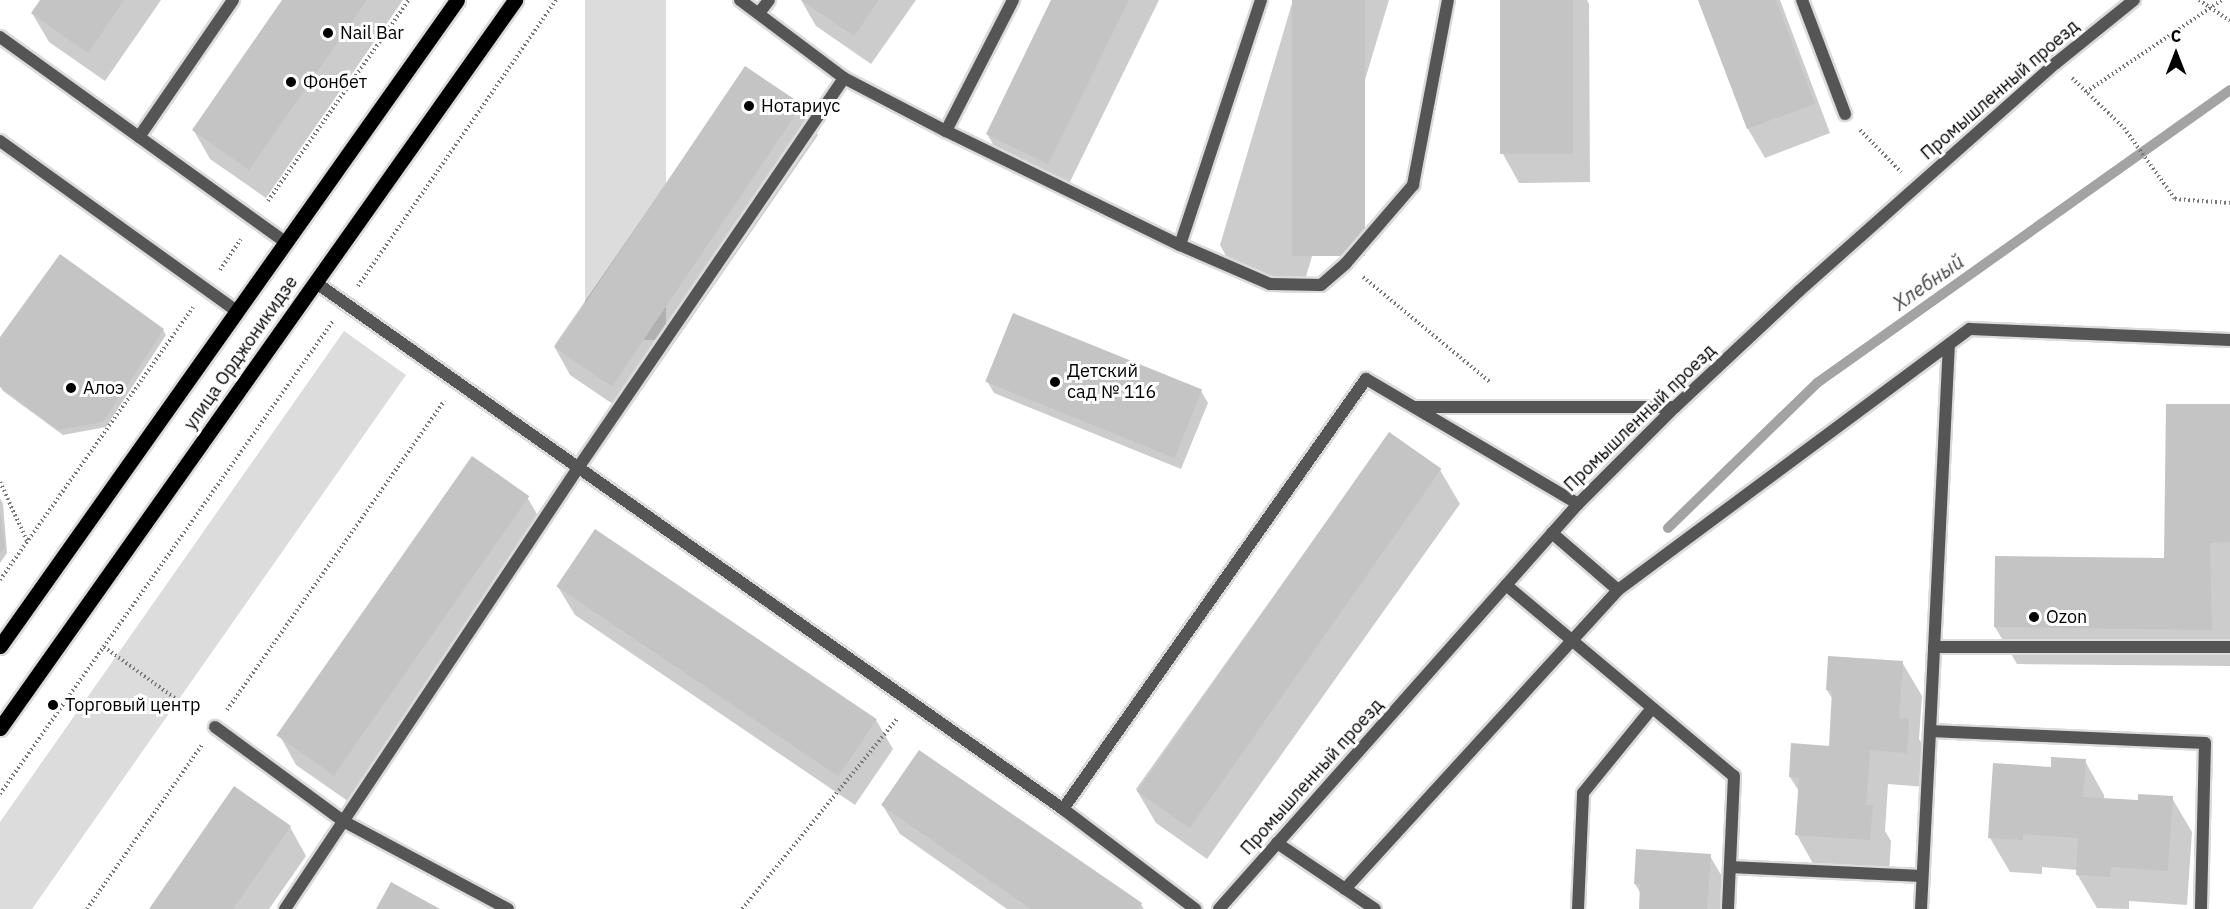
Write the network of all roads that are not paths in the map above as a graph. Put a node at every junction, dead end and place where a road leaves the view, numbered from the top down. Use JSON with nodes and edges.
{"nodes":[{"id":1,"x":233,"y":0,"type":"edge"},
{"id":2,"x":457,"y":0,"type":"edge"},
{"id":3,"x":515,"y":0,"type":"edge"},
{"id":4,"x":740,"y":0,"type":"edge"},
{"id":5,"x":769,"y":0,"type":"edge"},
{"id":6,"x":1013,"y":0,"type":"edge"},
{"id":7,"x":1262,"y":0,"type":"edge"},
{"id":8,"x":1448,"y":0,"type":"edge"},
{"id":9,"x":1802,"y":0,"type":"edge"},
{"id":10,"x":2134,"y":0,"type":"edge"},
{"id":11,"x":759,"y":13,"type":"junction"},
{"id":12,"x":0,"y":37,"type":"edge"},
{"id":13,"x":844,"y":78,"type":"junction"},
{"id":14,"x":1845,"y":114,"type":"road end"},
{"id":15,"x":946,"y":131,"type":"junction"},
{"id":16,"x":139,"y":137,"type":"junction"},
{"id":17,"x":0,"y":141,"type":"edge"},
{"id":18,"x":285,"y":243,"type":"junction"},
{"id":19,"x":1180,"y":245,"type":"junction"},
{"id":20,"x":315,"y":282,"type":"junction"},
{"id":21,"x":237,"y":311,"type":"junction"},
{"id":22,"x":2230,"y":340,"type":"edge"},
{"id":23,"x":1949,"y":345,"type":"junction"},
{"id":24,"x":1414,"y":407,"type":"junction"},
{"id":25,"x":1675,"y":407,"type":"junction"},
{"id":26,"x":578,"y":468,"type":"junction"},
{"id":27,"x":1578,"y":504,"type":"junction"},
{"id":28,"x":1552,"y":533,"type":"junction"},
{"id":29,"x":1506,"y":585,"type":"junction"},
{"id":30,"x":1618,"y":590,"type":"junction"},
{"id":31,"x":1572,"y":640,"type":"junction"},
{"id":32,"x":0,"y":646,"type":"edge"},
{"id":33,"x":1934,"y":647,"type":"junction"},
{"id":34,"x":2230,"y":647,"type":"edge"},
{"id":35,"x":1652,"y":708,"type":"junction"},
{"id":36,"x":215,"y":727,"type":"road end"},
{"id":37,"x":0,"y":728,"type":"edge"},
{"id":38,"x":1930,"y":731,"type":"junction"},
{"id":39,"x":1063,"y":809,"type":"junction"},
{"id":40,"x":344,"y":821,"type":"junction"},
{"id":41,"x":1277,"y":843,"type":"junction"},
{"id":42,"x":1730,"y":867,"type":"junction"},
{"id":43,"x":1921,"y":876,"type":"junction"},
{"id":44,"x":1345,"y":889,"type":"junction"},
{"id":45,"x":285,"y":909,"type":"edge"},
{"id":46,"x":508,"y":909,"type":"edge"},
{"id":47,"x":1195,"y":909,"type":"edge"},
{"id":48,"x":1219,"y":909,"type":"edge"},
{"id":49,"x":1375,"y":909,"type":"edge"},
{"id":50,"x":1578,"y":909,"type":"edge"},
{"id":51,"x":1728,"y":909,"type":"edge"},
{"id":52,"x":1921,"y":909,"type":"edge"},
{"id":53,"x":2202,"y":909,"type":"edge"}],
"edges":[{"from":1,"to":16,"type":"street"},
{"from":2,"to":18,"type":"main road","name":"улица Орджоникидзе"},
{"from":3,"to":20,"type":"main road","name":"улица Орджоникидзе"},
{"from":4,"to":11,"type":"street"},
{"from":5,"to":11,"type":"street"},
{"from":6,"to":15,"type":"street"},
{"from":7,"to":19,"type":"street"},
{"from":8,"to":19,"type":"street"},
{"from":9,"to":14,"type":"street"},
{"from":10,"to":25,"type":"street","name":"Промышленный проезд"},
{"from":11,"to":13,"type":"street"},
{"from":12,"to":16,"type":"street"},
{"from":13,"to":15,"type":"street"},
{"from":13,"to":26,"type":"street"},
{"from":15,"to":19,"type":"street"},
{"from":16,"to":18,"type":"street"},
{"from":17,"to":21,"type":"street"},
{"from":18,"to":21,"type":"main road","name":"улица Орджоникидзе"},
{"from":20,"to":26,"type":"street"},
{"from":20,"to":37,"type":"main road","name":"улица Орджоникидзе"},
{"from":21,"to":32,"type":"main road","name":"улица Орджоникидзе"},
{"from":22,"to":23,"type":"street"},
{"from":23,"to":30,"type":"street"},
{"from":23,"to":33,"type":"street"},
{"from":24,"to":25,"type":"street"},
{"from":24,"to":27,"type":"street"},
{"from":24,"to":39,"type":"street"},
{"from":25,"to":27,"type":"street","name":"Промышленный проезд"},
{"from":26,"to":39,"type":"street"},
{"from":26,"to":40,"type":"street"},
{"from":27,"to":28,"type":"street","name":"Промышленный проезд"},
{"from":28,"to":29,"type":"street","name":"Промышленный проезд"},
{"from":28,"to":30,"type":"street"},
{"from":29,"to":31,"type":"street"},
{"from":29,"to":41,"type":"street","name":"Промышленный проезд"},
{"from":30,"to":31,"type":"street"},
{"from":31,"to":35,"type":"street"},
{"from":31,"to":44,"type":"street"},
{"from":33,"to":34,"type":"street"},
{"from":33,"to":38,"type":"street"},
{"from":35,"to":42,"type":"street"},
{"from":35,"to":50,"type":"street"},
{"from":36,"to":40,"type":"street"},
{"from":38,"to":43,"type":"street"},
{"from":38,"to":53,"type":"street"},
{"from":39,"to":47,"type":"street"},
{"from":40,"to":45,"type":"street"},
{"from":40,"to":46,"type":"street"},
{"from":41,"to":44,"type":"street"},
{"from":41,"to":48,"type":"street","name":"Промышленный проезд"},
{"from":42,"to":43,"type":"street"},
{"from":42,"to":51,"type":"street"},
{"from":43,"to":52,"type":"street"},
{"from":44,"to":49,"type":"street"}]}
